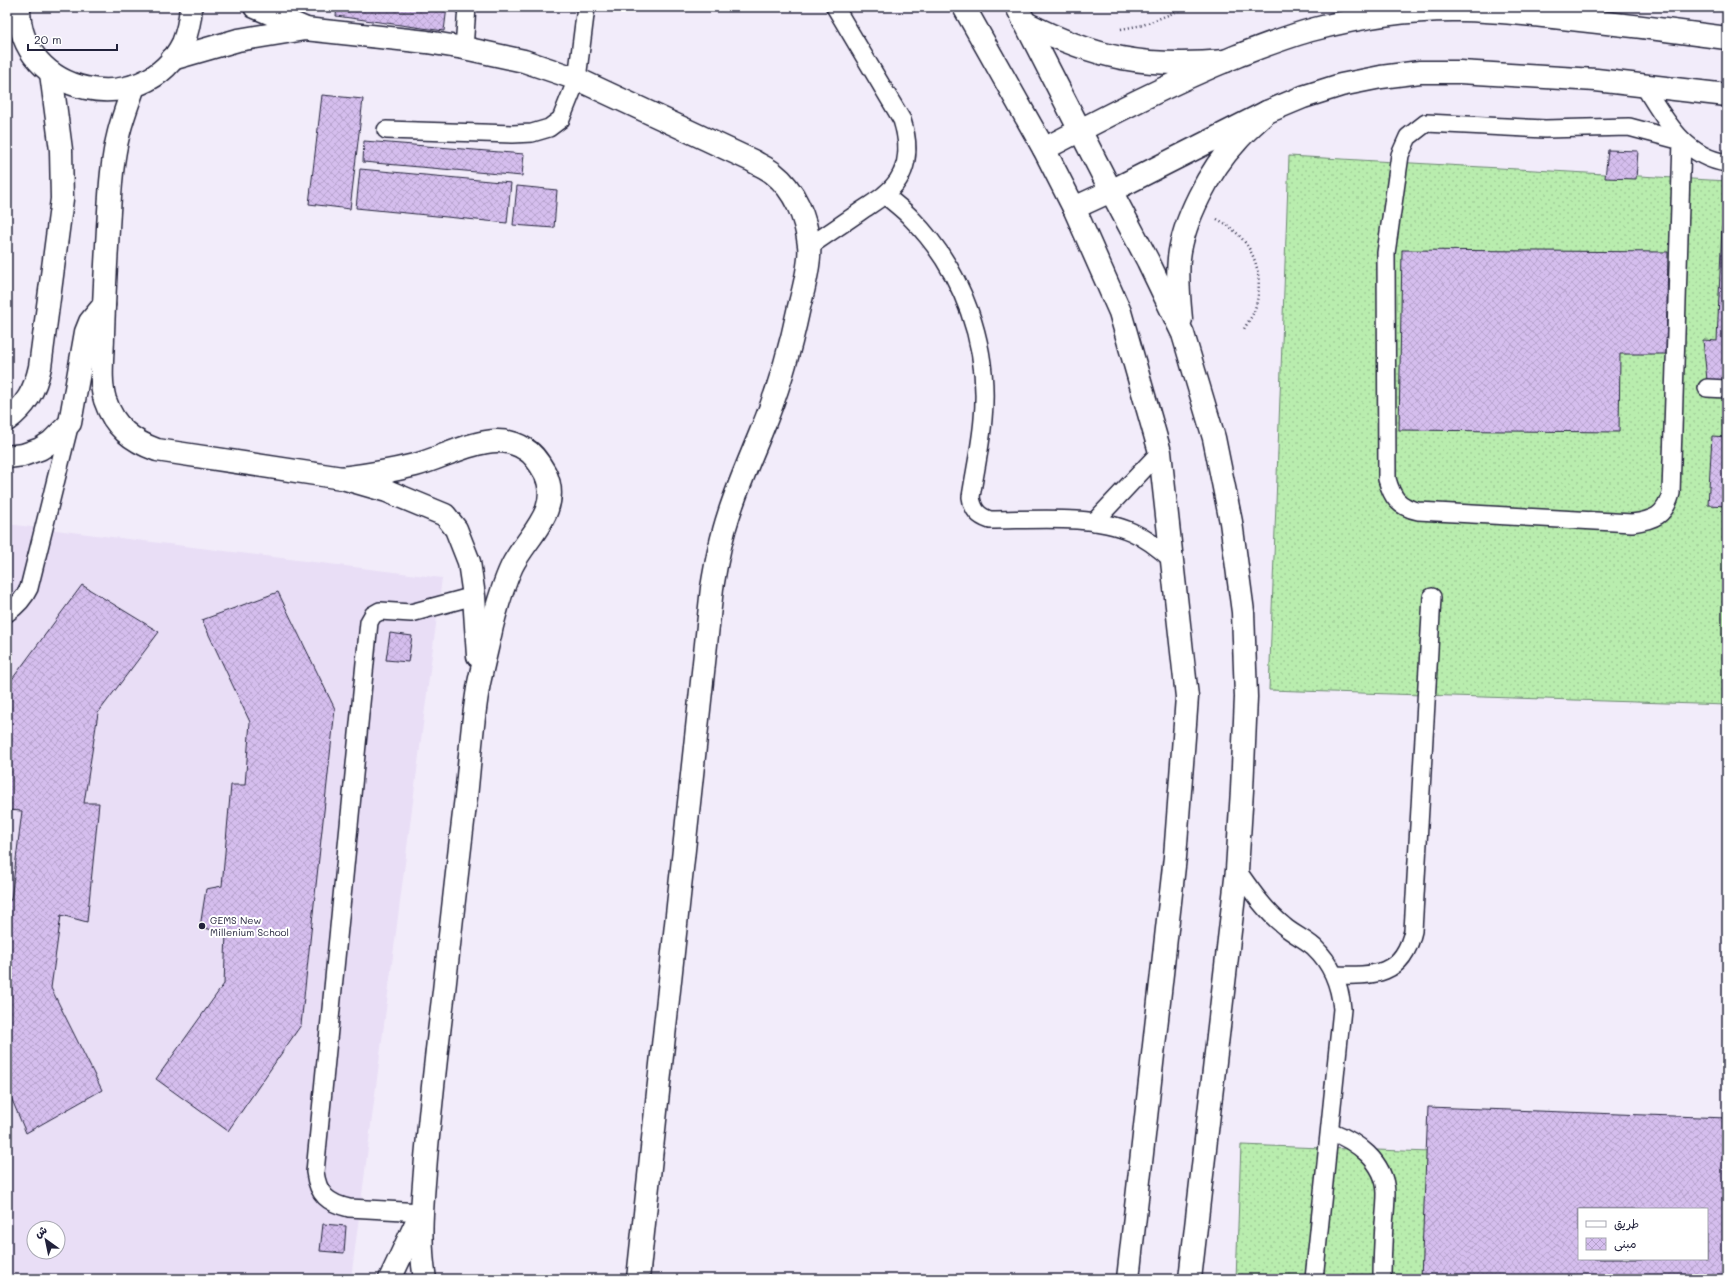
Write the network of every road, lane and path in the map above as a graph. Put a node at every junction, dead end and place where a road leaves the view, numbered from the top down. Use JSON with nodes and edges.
{"nodes":[{"id":1,"x":19,"y":7,"type":"edge"},
{"id":2,"x":191,"y":7,"type":"edge"},
{"id":3,"x":255,"y":7,"type":"edge"},
{"id":4,"x":467,"y":7,"type":"edge"},
{"id":5,"x":586,"y":7,"type":"edge"},
{"id":6,"x":835,"y":7,"type":"edge"},
{"id":7,"x":964,"y":7,"type":"edge"},
{"id":8,"x":1188,"y":7,"type":"edge"},
{"id":9,"x":1020,"y":15,"type":"edge"},
{"id":10,"x":7,"y":26,"type":"edge"},
{"id":11,"x":306,"y":29,"type":"junction"},
{"id":12,"x":1727,"y":38,"type":"edge"},
{"id":13,"x":25,"y":39,"type":"junction"},
{"id":14,"x":464,"y":48,"type":"junction"},
{"id":15,"x":1095,"y":52,"type":"junction"},
{"id":16,"x":172,"y":59,"type":"junction"},
{"id":17,"x":1226,"y":61,"type":"junction"},
{"id":18,"x":51,"y":73,"type":"junction"},
{"id":19,"x":577,"y":79,"type":"junction"},
{"id":20,"x":134,"y":86,"type":"junction"},
{"id":21,"x":1644,"y":86,"type":"junction"},
{"id":22,"x":1727,"y":95,"type":"edge"},
{"id":23,"x":1267,"y":112,"type":"junction"},
{"id":24,"x":386,"y":130,"type":"dead end"},
{"id":25,"x":1079,"y":130,"type":"junction"},
{"id":26,"x":1682,"y":142,"type":"junction"},
{"id":27,"x":1044,"y":149,"type":"junction"},
{"id":28,"x":1727,"y":163,"type":"edge"},
{"id":29,"x":1111,"y":192,"type":"junction"},
{"id":30,"x":885,"y":195,"type":"junction"},
{"id":31,"x":1194,"y":207,"type":"junction"},
{"id":32,"x":1074,"y":208,"type":"junction"},
{"id":33,"x":810,"y":246,"type":"junction"},
{"id":34,"x":104,"y":306,"type":"junction"},
{"id":35,"x":1243,"y":331,"type":"dead end"},
{"id":36,"x":1183,"y":334,"type":"junction"},
{"id":37,"x":1707,"y":388,"type":"dead end"},
{"id":38,"x":1727,"y":389,"type":"edge"},
{"id":39,"x":7,"y":420,"type":"edge"},
{"id":40,"x":70,"y":423,"type":"junction"},
{"id":41,"x":1160,"y":452,"type":"junction"},
{"id":42,"x":7,"y":457,"type":"edge"},
{"id":43,"x":342,"y":478,"type":"junction"},
{"id":44,"x":1094,"y":522,"type":"junction"},
{"id":45,"x":1172,"y":560,"type":"junction"},
{"id":46,"x":474,"y":596,"type":"junction"},
{"id":47,"x":1432,"y":597,"type":"dead end"},
{"id":48,"x":7,"y":613,"type":"edge"},
{"id":49,"x":479,"y":683,"type":"junction"},
{"id":50,"x":1237,"y":870,"type":"junction"},
{"id":51,"x":1335,"y":975,"type":"junction"},
{"id":52,"x":1330,"y":1131,"type":"junction"},
{"id":53,"x":422,"y":1212,"type":"junction"},
{"id":54,"x":390,"y":1279,"type":"edge"},
{"id":55,"x":425,"y":1279,"type":"edge"},
{"id":56,"x":638,"y":1279,"type":"edge"},
{"id":57,"x":1128,"y":1279,"type":"edge"},
{"id":58,"x":1190,"y":1279,"type":"edge"},
{"id":59,"x":1314,"y":1279,"type":"edge"},
{"id":60,"x":1382,"y":1279,"type":"edge"}],
"edges":[{"from":1,"to":13,"type":"street"},
{"from":2,"to":16,"type":"street"},
{"from":3,"to":11,"type":"street"},
{"from":4,"to":14,"type":"lane"},
{"from":5,"to":19,"type":"lane"},
{"from":6,"to":30,"type":"lane"},
{"from":7,"to":27,"type":"street"},
{"from":8,"to":15,"type":"path"},
{"from":9,"to":15,"type":"street"},
{"from":9,"to":25,"type":"street"},
{"from":10,"to":13,"type":"street"},
{"from":11,"to":14,"type":"street"},
{"from":11,"to":16,"type":"street"},
{"from":12,"to":17,"type":"street"},
{"from":13,"to":18,"type":"street"},
{"from":14,"to":19,"type":"street"},
{"from":15,"to":17,"type":"street"},
{"from":16,"to":20,"type":"street"},
{"from":17,"to":25,"type":"street"},
{"from":18,"to":20,"type":"street"},
{"from":18,"to":39,"type":"street"},
{"from":19,"to":24,"type":"lane"},
{"from":19,"to":33,"type":"street"},
{"from":20,"to":34,"type":"street"},
{"from":21,"to":22,"type":"street"},
{"from":21,"to":23,"type":"street"},
{"from":21,"to":26,"type":"lane"},
{"from":23,"to":29,"type":"street"},
{"from":23,"to":31,"type":"street"},
{"from":25,"to":27,"type":"street"},
{"from":25,"to":29,"type":"street"},
{"from":26,"to":26,"type":"lane"},
{"from":26,"to":28,"type":"lane"},
{"from":27,"to":32,"type":"street"},
{"from":29,"to":32,"type":"street"},
{"from":29,"to":36,"type":"street"},
{"from":30,"to":33,"type":"lane"},
{"from":30,"to":44,"type":"lane"},
{"from":31,"to":35,"type":"path"},
{"from":31,"to":36,"type":"street"},
{"from":32,"to":41,"type":"street"},
{"from":33,"to":56,"type":"street"},
{"from":34,"to":40,"type":"street"},
{"from":34,"to":43,"type":"street"},
{"from":36,"to":50,"type":"street"},
{"from":37,"to":38,"type":"lane"},
{"from":40,"to":42,"type":"street"},
{"from":40,"to":48,"type":"lane"},
{"from":41,"to":44,"type":"lane"},
{"from":41,"to":45,"type":"street"},
{"from":43,"to":46,"type":"street"},
{"from":43,"to":49,"type":"street"},
{"from":44,"to":45,"type":"lane"},
{"from":45,"to":57,"type":"street"},
{"from":46,"to":49,"type":"street"},
{"from":46,"to":53,"type":"lane"},
{"from":47,"to":51,"type":"lane"},
{"from":49,"to":53,"type":"street"},
{"from":50,"to":51,"type":"lane"},
{"from":50,"to":58,"type":"street"},
{"from":51,"to":52,"type":"lane"},
{"from":52,"to":59,"type":"lane"},
{"from":52,"to":60,"type":"lane"},
{"from":53,"to":54,"type":"street"},
{"from":53,"to":55,"type":"street"}]}
